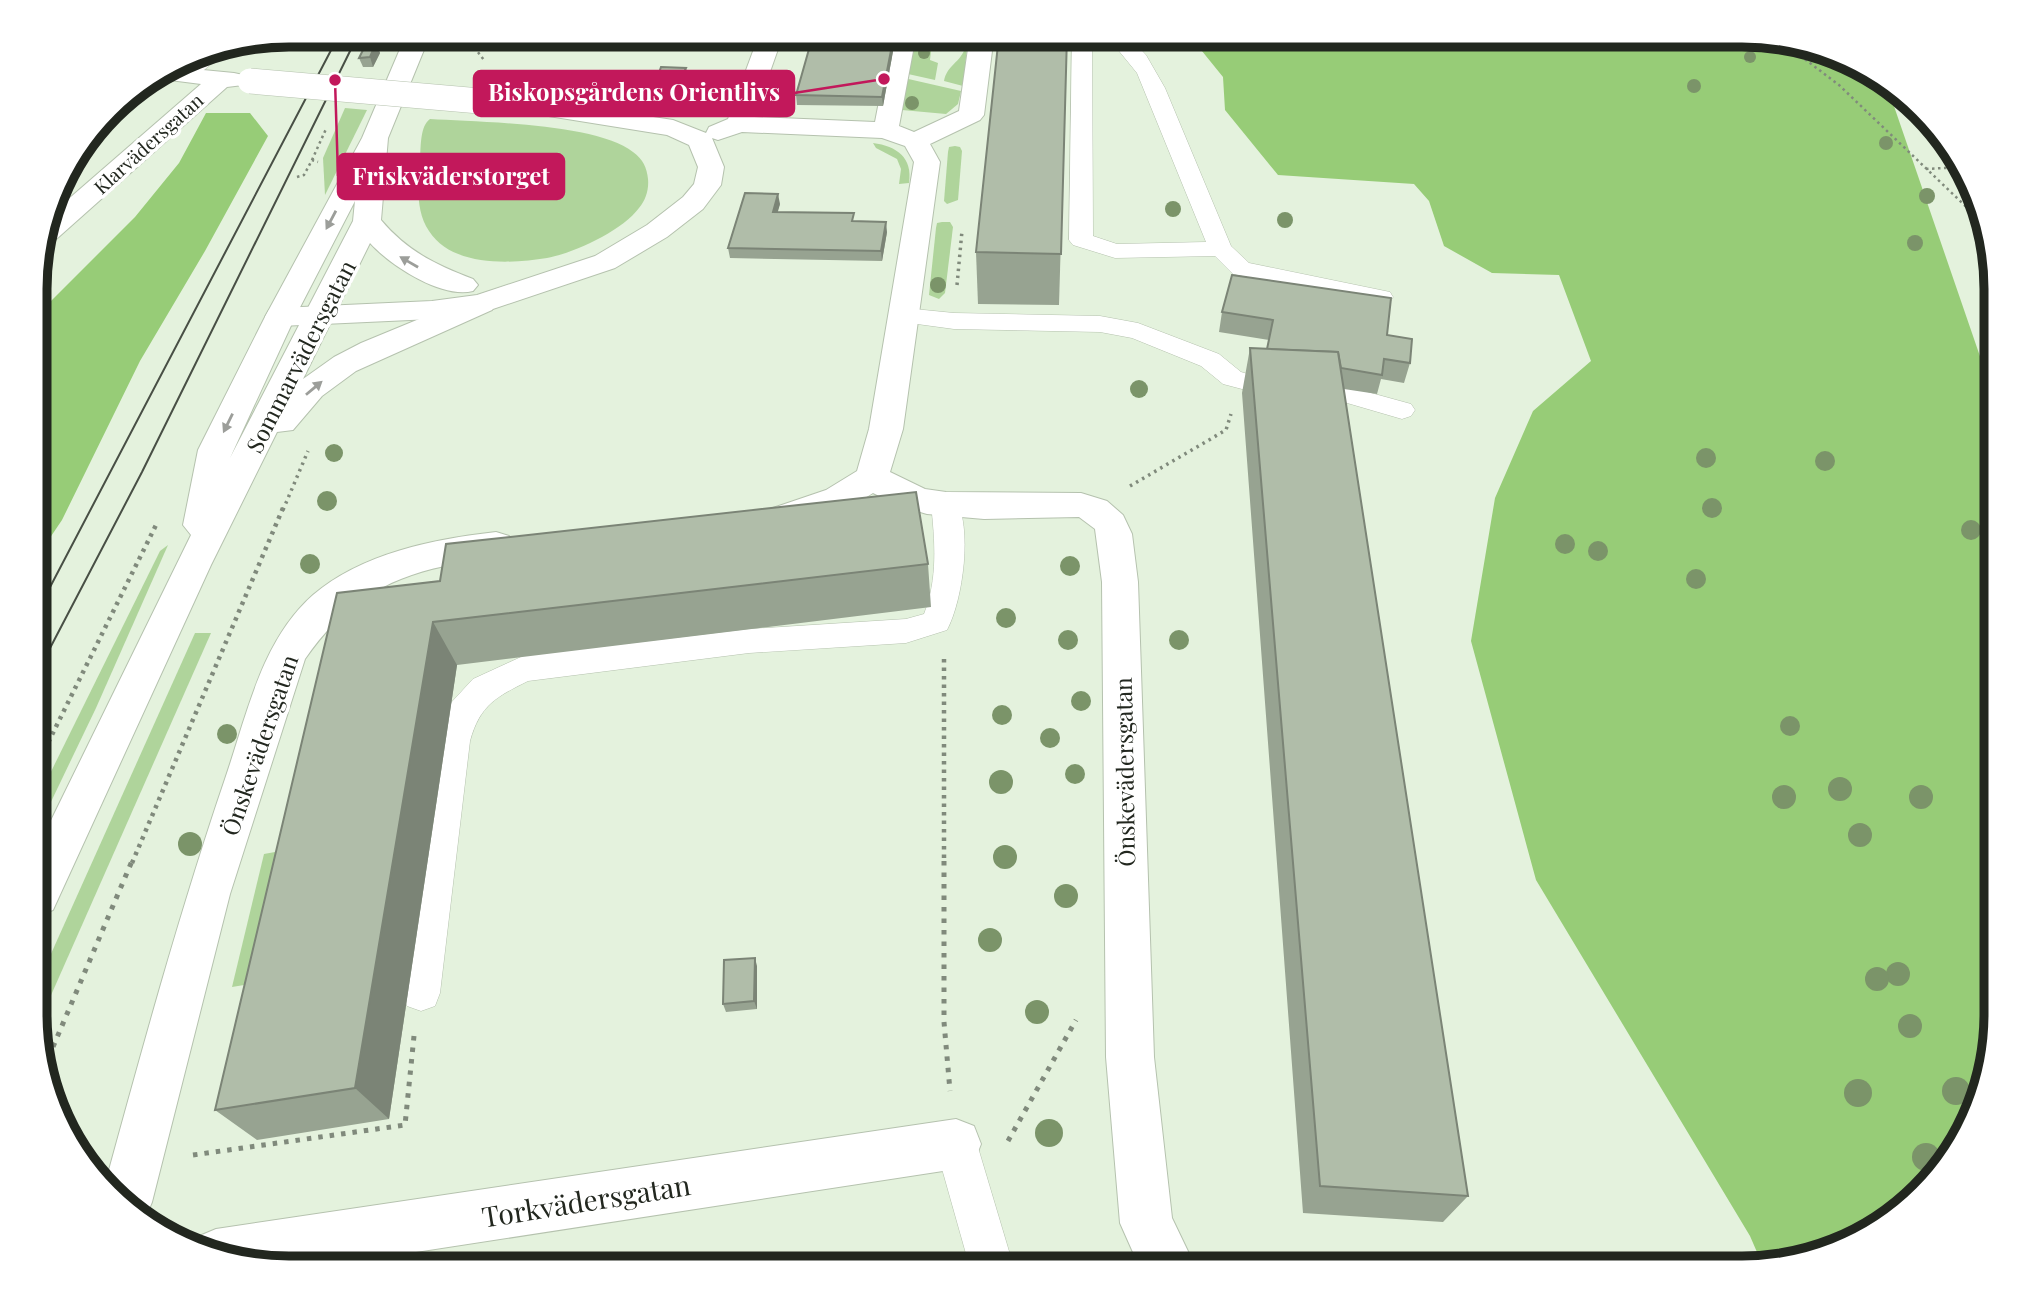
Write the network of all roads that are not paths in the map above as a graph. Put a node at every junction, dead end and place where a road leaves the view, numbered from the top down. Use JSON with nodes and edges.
{"nodes":[{"id":1,"x":413,"y":47,"type":"edge"},
{"id":2,"x":767,"y":47,"type":"edge"},
{"id":3,"x":904,"y":47,"type":"edge"},
{"id":4,"x":980,"y":47,"type":"edge"},
{"id":5,"x":1082,"y":47,"type":"edge"},
{"id":6,"x":1127,"y":47,"type":"edge"},
{"id":7,"x":178,"y":74,"type":"edge"},
{"id":8,"x":221,"y":79,"type":"junction"},
{"id":9,"x":739,"y":124,"type":"junction"},
{"id":10,"x":900,"y":136,"type":"junction"},
{"id":11,"x":376,"y":138,"type":"junction"},
{"id":12,"x":700,"y":140,"type":"junction"},
{"id":13,"x":368,"y":221,"type":"junction"},
{"id":14,"x":55,"y":225,"type":"edge"},
{"id":15,"x":1221,"y":249,"type":"junction"},
{"id":16,"x":472,"y":295,"type":"junction"},
{"id":17,"x":1381,"y":297,"type":"edge"},
{"id":18,"x":326,"y":305,"type":"junction"},
{"id":19,"x":286,"y":306,"type":"junction"},
{"id":20,"x":904,"y":316,"type":"junction"},
{"id":21,"x":1402,"y":410,"type":"dead end"},
{"id":22,"x":251,"y":455,"type":"junction"},
{"id":23,"x":872,"y":477,"type":"junction"},
{"id":24,"x":945,"y":504,"type":"junction"},
{"id":25,"x":745,"y":524,"type":"edge"},
{"id":26,"x":534,"y":542,"type":"edge"},
{"id":27,"x":194,"y":565,"type":"junction"},
{"id":28,"x":47,"y":875,"type":"edge"},
{"id":29,"x":421,"y":993,"type":"road end"},
{"id":30,"x":956,"y":1144,"type":"joint"},
{"id":31,"x":128,"y":1194,"type":"edge"},
{"id":32,"x":245,"y":1252,"type":"edge"},
{"id":33,"x":1163,"y":1255,"type":"edge"},
{"id":34,"x":988,"y":1256,"type":"edge"}],
"edges":[{"from":1,"to":11,"type":"street","name":"Sommarvädersgatan"},
{"from":2,"to":9,"type":"street"},
{"from":3,"to":10,"type":"street"},
{"from":4,"to":10,"type":"street"},
{"from":5,"to":15,"type":"lane"},
{"from":6,"to":15,"type":"lane"},
{"from":7,"to":8,"type":"street"},
{"from":8,"to":12,"type":"street","bridge":true},
{"from":8,"to":14,"type":"street","name":"Klarvädersgatan"},
{"from":9,"to":10,"type":"street"},
{"from":9,"to":12,"type":"street"},
{"from":10,"to":20,"type":"street"},
{"from":11,"to":13,"type":"street","name":"Sommarvädersgatan"},
{"from":11,"to":19,"type":"street","name":"Sommarvädersgatan","one_way":true},
{"from":12,"to":16,"type":"street"},
{"from":16,"to":13,"type":"street","one_way":true},
{"from":13,"to":18,"type":"street","name":"Sommarvädersgatan"},
{"from":15,"to":17,"type":"lane"},
{"from":16,"to":18,"type":"street"},
{"from":22,"to":16,"type":"street","one_way":true},
{"from":18,"to":19,"type":"street"},
{"from":18,"to":22,"type":"street","name":"Sommarvädersgatan"},
{"from":19,"to":27,"type":"street","name":"Sommarvädersgatan","one_way":true},
{"from":20,"to":21,"type":"lane"},
{"from":20,"to":23,"type":"street"},
{"from":22,"to":27,"type":"street","name":"Sommarvädersgatan"},
{"from":23,"to":24,"type":"street"},
{"from":23,"to":25,"type":"street"},
{"from":24,"to":29,"type":"lane"},
{"from":24,"to":33,"type":"street","name":"Önskevädersgatan"},
{"from":26,"to":31,"type":"street","name":"Önskevädersgatan"},
{"from":27,"to":28,"type":"street","name":"Sommarvädersgatan"},
{"from":30,"to":32,"type":"street","name":"Torkvädersgatan"},
{"from":30,"to":34,"type":"lane"}]}
